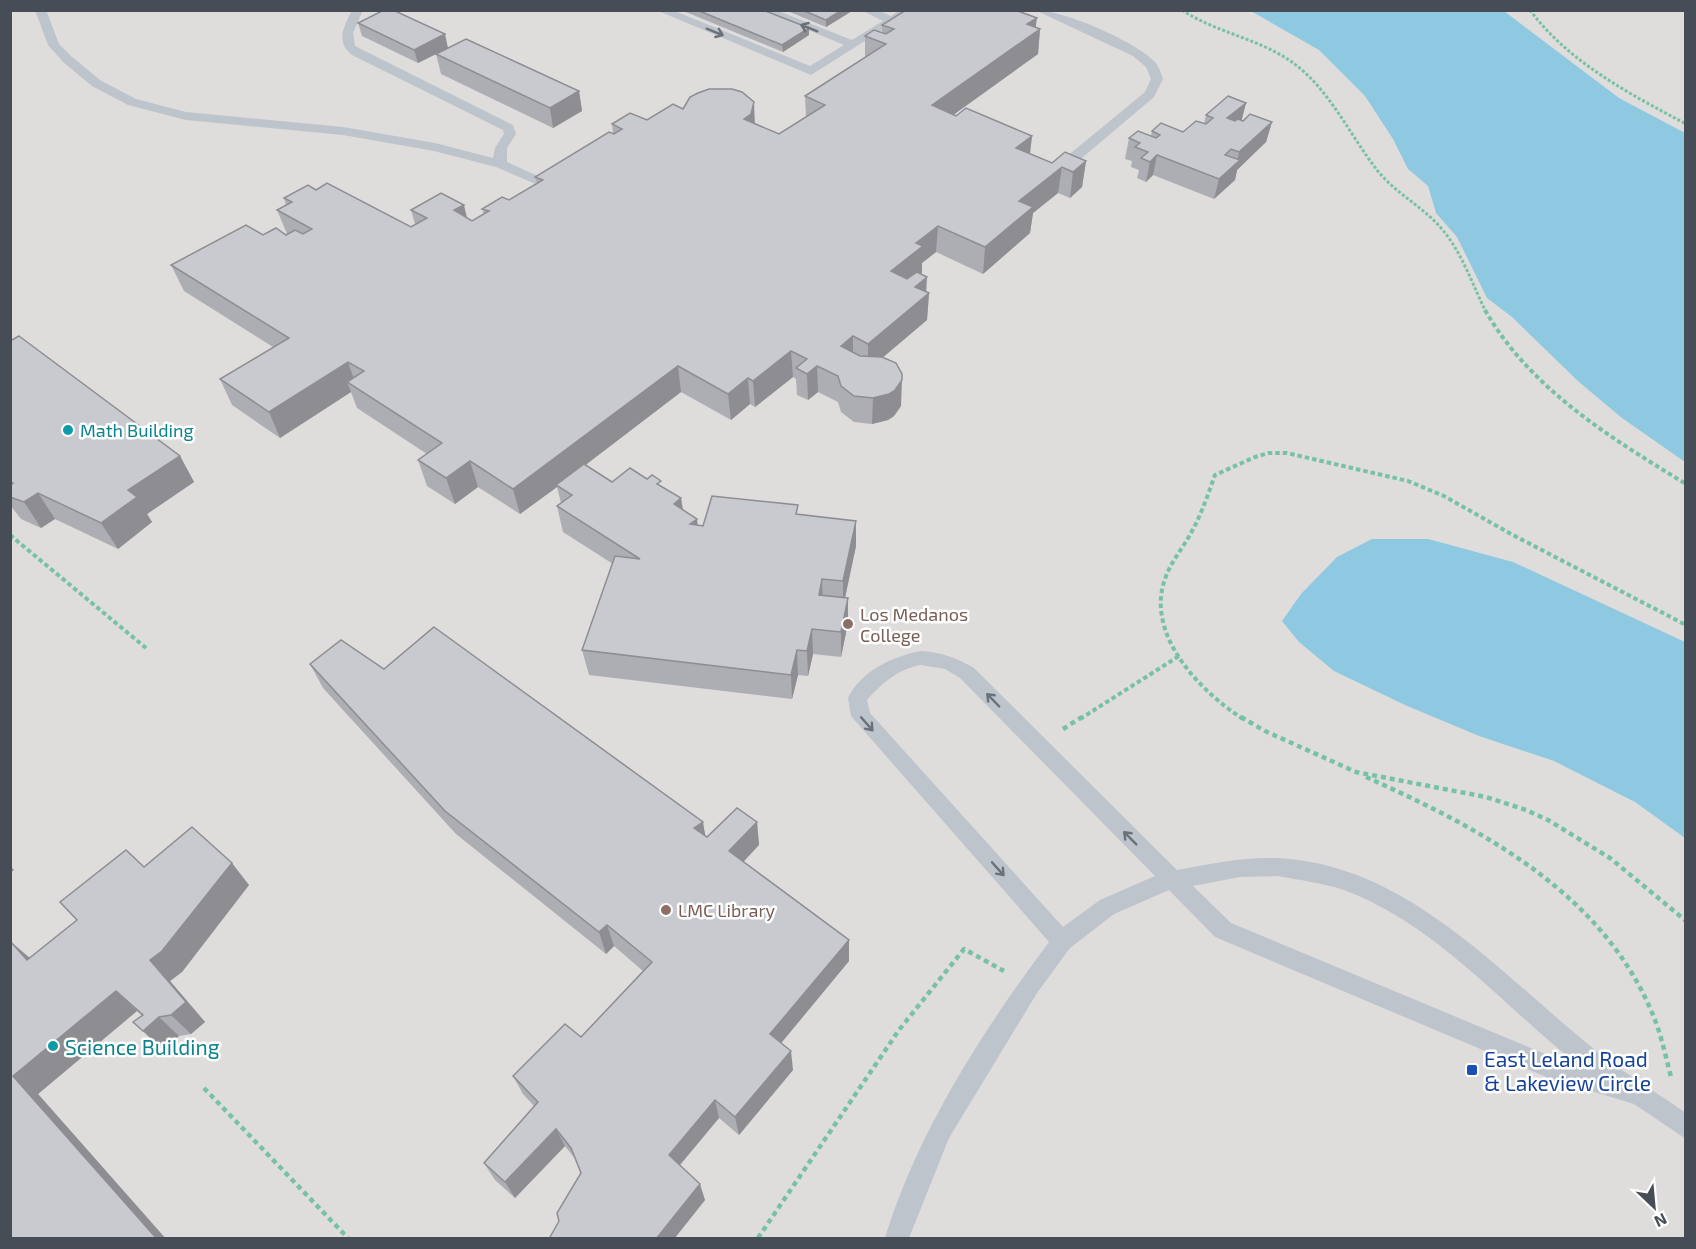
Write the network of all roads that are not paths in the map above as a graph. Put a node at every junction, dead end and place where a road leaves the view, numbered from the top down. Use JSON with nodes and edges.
{"nodes":[{"id":1,"x":40,"y":10,"type":"edge"},
{"id":2,"x":358,"y":10,"type":"edge"},
{"id":3,"x":661,"y":10,"type":"edge"},
{"id":4,"x":765,"y":10,"type":"edge"},
{"id":5,"x":866,"y":10,"type":"edge"},
{"id":6,"x":909,"y":10,"type":"edge"},
{"id":7,"x":1040,"y":10,"type":"edge"},
{"id":8,"x":892,"y":21,"type":"junction"},
{"id":9,"x":853,"y":45,"type":"junction"},
{"id":10,"x":501,"y":164,"type":"junction"},
{"id":11,"x":1065,"y":165,"type":"edge"},
{"id":12,"x":559,"y":189,"type":"edge"},
{"id":13,"x":1171,"y":880,"type":"junction"},
{"id":14,"x":1062,"y":941,"type":"junction"},
{"id":15,"x":1641,"y":1095,"type":"junction"},
{"id":16,"x":1683,"y":1126,"type":"edge"},
{"id":17,"x":897,"y":1239,"type":"edge"}],
"edges":[{"from":1,"to":10,"type":"lane"},
{"from":2,"to":10,"type":"lane"},
{"from":3,"to":9,"type":"lane","one_way":true},
{"from":9,"to":4,"type":"lane","one_way":true},
{"from":5,"to":8,"type":"lane"},
{"from":6,"to":8,"type":"lane"},
{"from":7,"to":11,"type":"lane"},
{"from":8,"to":9,"type":"lane"},
{"from":10,"to":12,"type":"lane"},
{"from":13,"to":14,"type":"lane"},
{"from":13,"to":14,"type":"lane","one_way":true},
{"from":13,"to":15,"type":"lane"},
{"from":13,"to":15,"type":"lane"},
{"from":14,"to":17,"type":"lane"},
{"from":15,"to":16,"type":"lane"}]}
